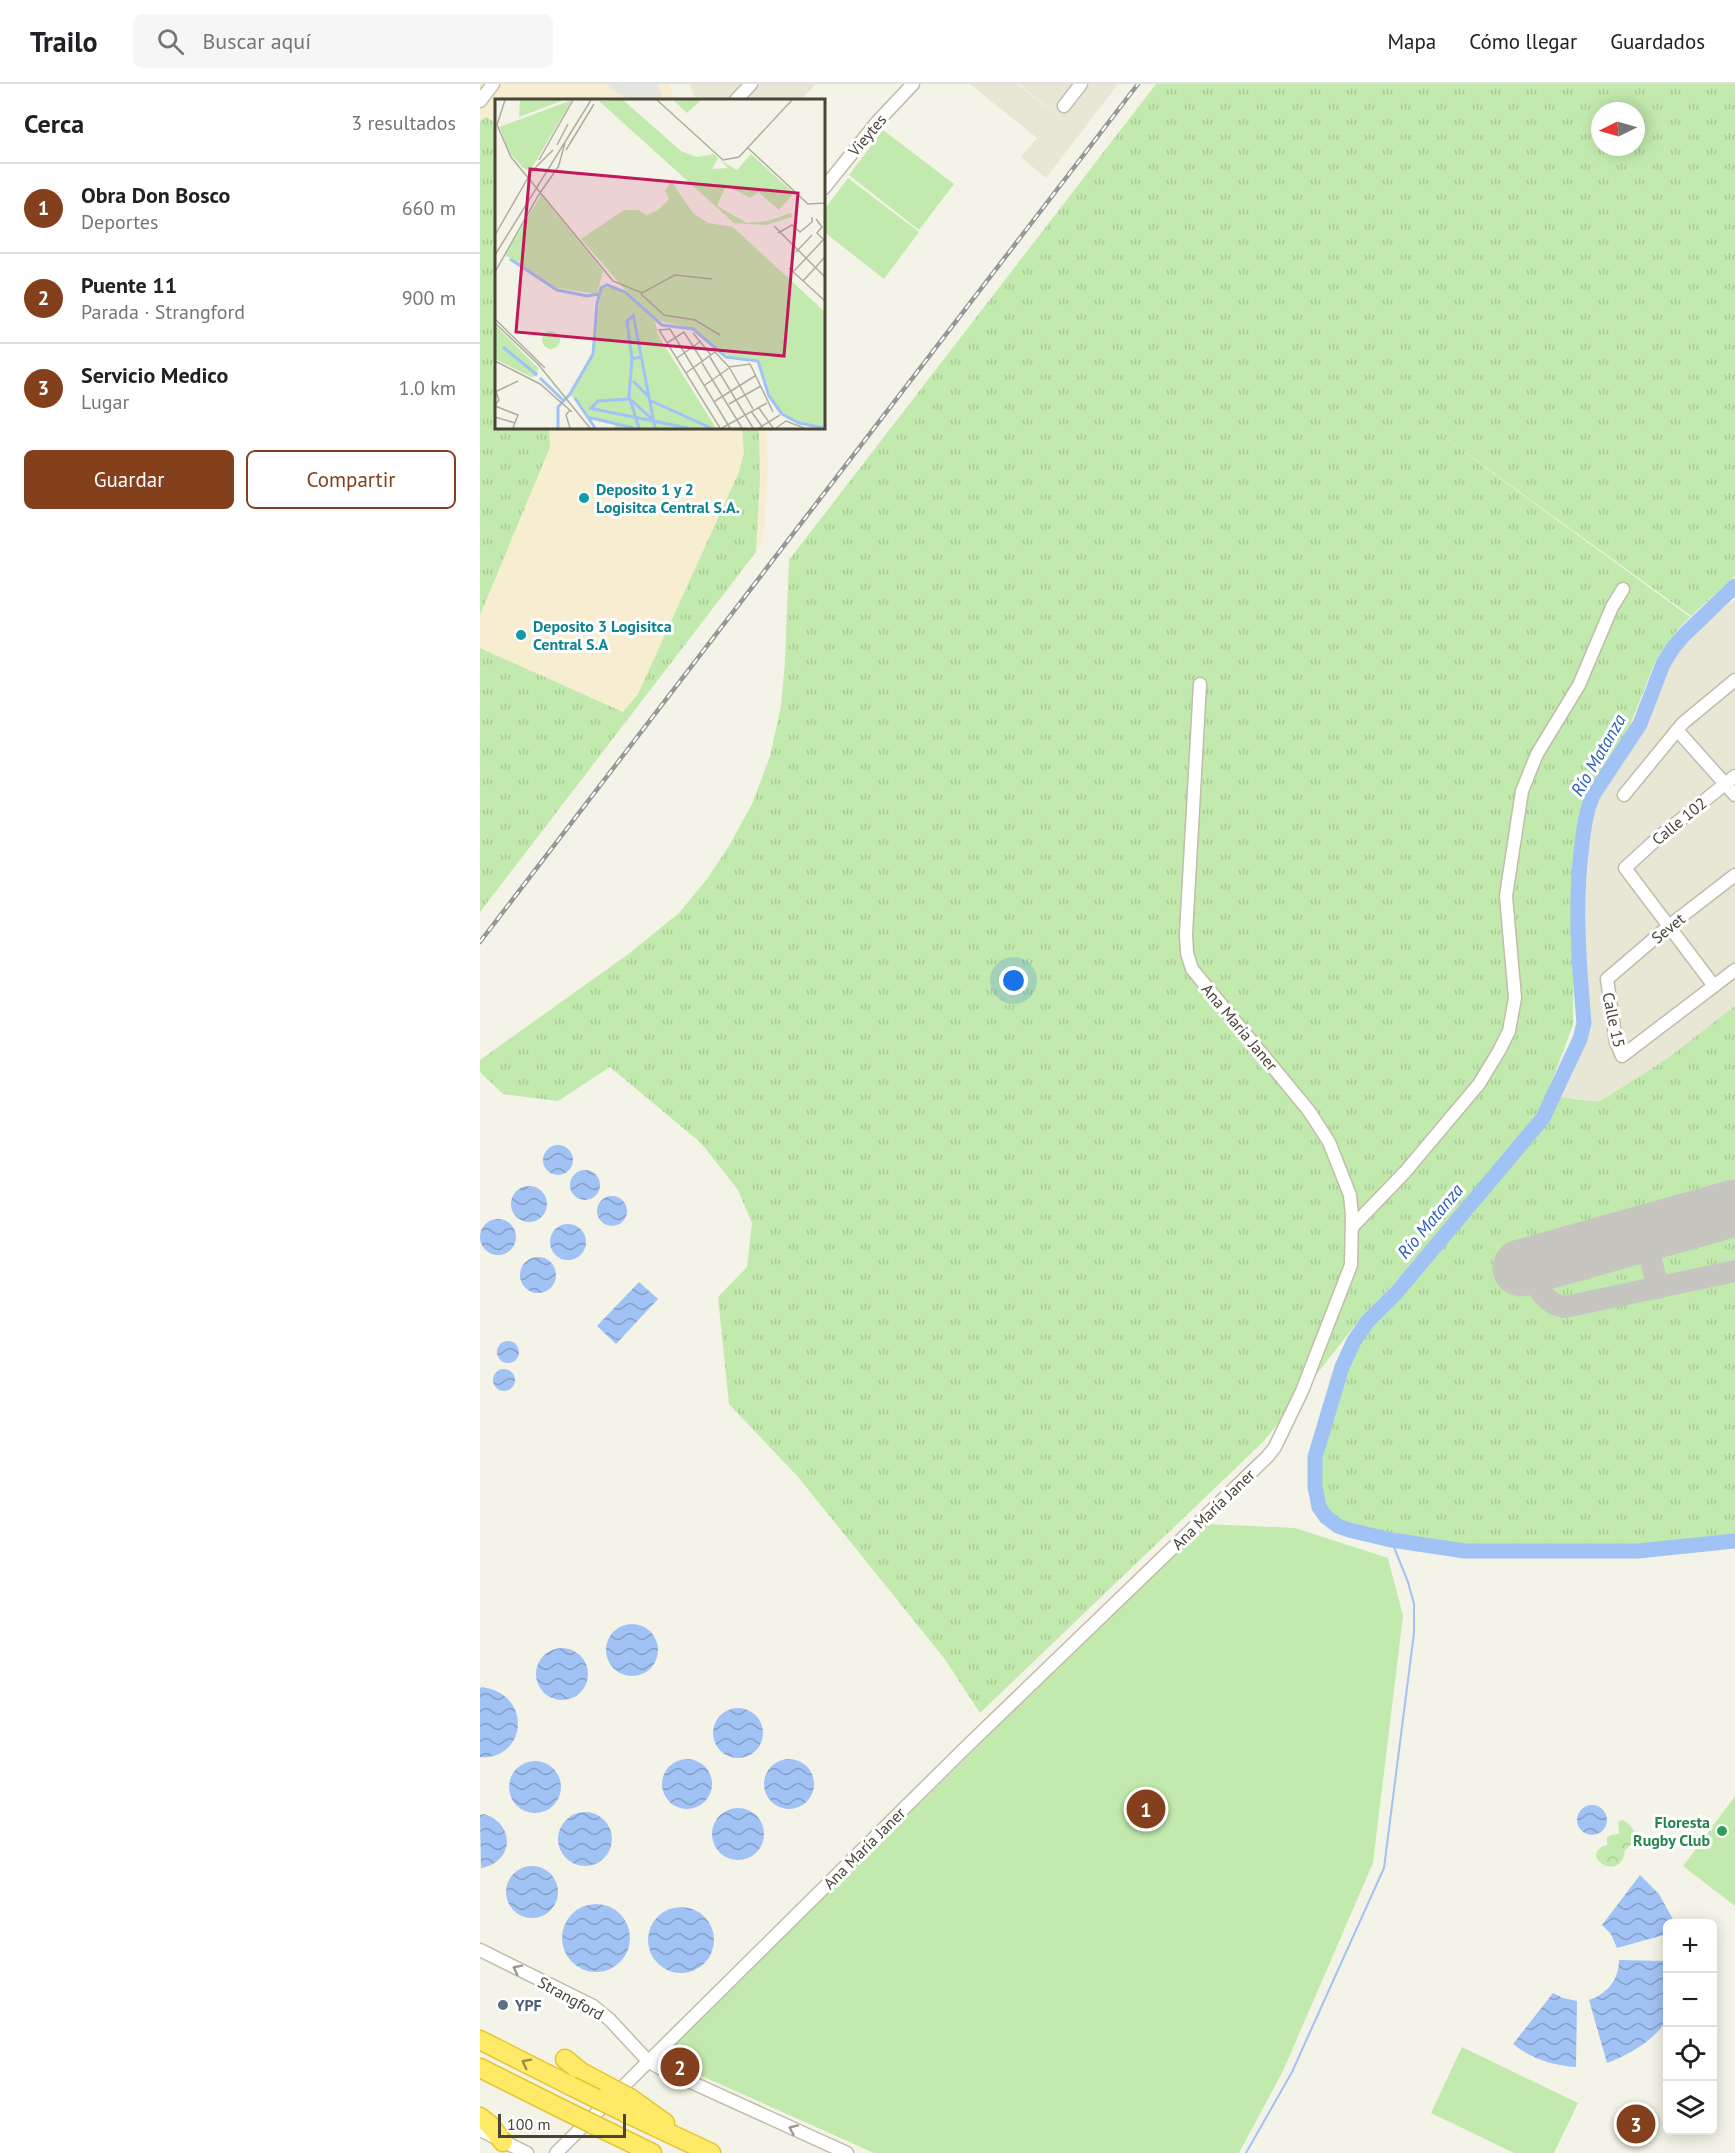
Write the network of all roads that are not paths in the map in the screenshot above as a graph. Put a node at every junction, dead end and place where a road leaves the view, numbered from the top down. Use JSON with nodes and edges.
{"nodes":[{"id":1,"x":493,"y":84,"type":"edge"},
{"id":2,"x":751,"y":84,"type":"edge"},
{"id":3,"x":913,"y":84,"type":"edge"},
{"id":4,"x":1081,"y":84,"type":"edge"},
{"id":5,"x":737,"y":99,"type":"edge"},
{"id":6,"x":480,"y":101,"type":"edge"},
{"id":7,"x":1064,"y":106,"type":"dead end"},
{"id":8,"x":825,"y":187,"type":"edge"},
{"id":9,"x":1623,"y":589,"type":"dead end"},
{"id":10,"x":1735,"y":680,"type":"edge"},
{"id":11,"x":1200,"y":684,"type":"dead end"},
{"id":12,"x":1677,"y":730,"type":"junction"},
{"id":13,"x":1730,"y":780,"type":"edge"},
{"id":14,"x":1623,"y":795,"type":"dead end"},
{"id":15,"x":1735,"y":795,"type":"edge"},
{"id":16,"x":1735,"y":875,"type":"edge"},
{"id":17,"x":1669,"y":926,"type":"junction"},
{"id":18,"x":1735,"y":970,"type":"edge"},
{"id":19,"x":1607,"y":984,"type":"joint"},
{"id":20,"x":1714,"y":986,"type":"junction"},
{"id":21,"x":1353,"y":1226,"type":"junction"},
{"id":22,"x":480,"y":1950,"type":"edge"},
{"id":23,"x":480,"y":2040,"type":"edge"},
{"id":24,"x":566,"y":2059,"type":"dead end"},
{"id":25,"x":649,"y":2062,"type":"junction"},
{"id":26,"x":480,"y":2068,"type":"edge"},
{"id":27,"x":627,"y":2105,"type":"junction"},
{"id":28,"x":480,"y":2117,"type":"edge"},
{"id":29,"x":480,"y":2130,"type":"edge"},
{"id":30,"x":502,"y":2147,"type":"edge"},
{"id":31,"x":706,"y":2151,"type":"edge"},
{"id":32,"x":527,"y":2153,"type":"edge"},
{"id":33,"x":556,"y":2153,"type":"edge"},
{"id":34,"x":652,"y":2153,"type":"edge"},
{"id":35,"x":847,"y":2153,"type":"edge"}],
"edges":[{"from":1,"to":6,"type":"street"},
{"from":2,"to":5,"type":"street"},
{"from":3,"to":8,"type":"street","name":"Vieytes"},
{"from":4,"to":7,"type":"street"},
{"from":9,"to":21,"type":"street"},
{"from":10,"to":12,"type":"street"},
{"from":11,"to":21,"type":"street","name":"Ana María Janer"},
{"from":12,"to":13,"type":"street"},
{"from":12,"to":14,"type":"street"},
{"from":13,"to":15,"type":"street"},
{"from":13,"to":17,"type":"street","name":"Calle 102"},
{"from":16,"to":17,"type":"street","name":"Sevet"},
{"from":17,"to":19,"type":"street","name":"Sevet"},
{"from":17,"to":20,"type":"street"},
{"from":18,"to":20,"type":"street"},
{"from":19,"to":20,"type":"street","name":"Calle 15"},
{"from":21,"to":25,"type":"street","name":"Ana María Janer"},
{"from":25,"to":22,"type":"street","name":"Strangford","one_way":true},
{"from":27,"to":23,"type":"highway","one_way":true,"bridge":true},
{"from":24,"to":27,"type":"highway","bridge":true},
{"from":25,"to":33,"type":"street","name":"Ana María Janer"},
{"from":35,"to":25,"type":"street","name":"Strangford","one_way":true},
{"from":26,"to":34,"type":"highway","bridge":true},
{"from":27,"to":31,"type":"highway"},
{"from":28,"to":30,"type":"highway"},
{"from":29,"to":30,"type":"street"},
{"from":30,"to":32,"type":"street"}]}
